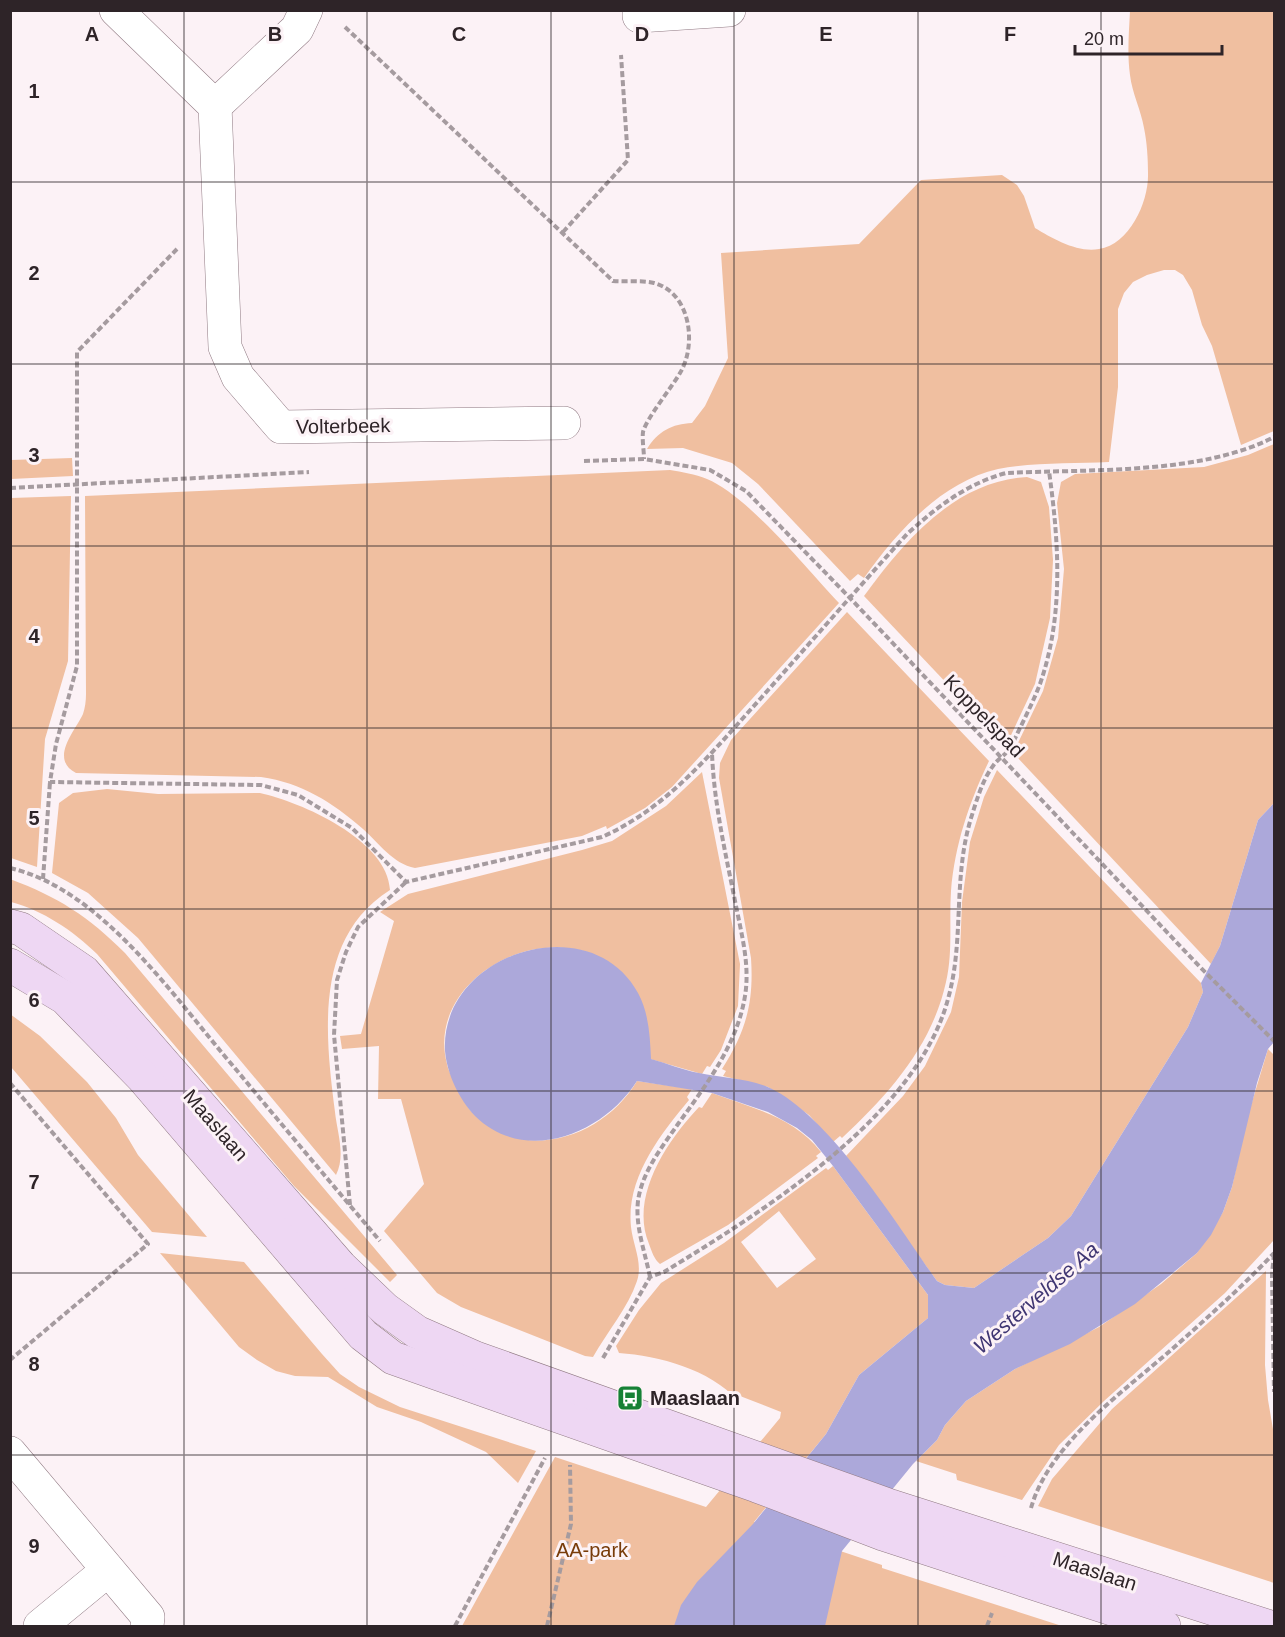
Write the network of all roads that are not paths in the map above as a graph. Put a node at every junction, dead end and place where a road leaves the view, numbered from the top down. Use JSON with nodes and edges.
{"nodes":[{"id":1,"x":116,"y":10,"type":"edge"},
{"id":2,"x":306,"y":10,"type":"edge"},
{"id":3,"x":729,"y":10,"type":"edge"},
{"id":4,"x":639,"y":13,"type":"edge"},
{"id":5,"x":215,"y":106,"type":"junction"},
{"id":6,"x":564,"y":423,"type":"dead end"},
{"id":7,"x":10,"y":926,"type":"edge"},
{"id":8,"x":10,"y":965,"type":"edge"},
{"id":9,"x":569,"y":1416,"type":"junction"},
{"id":10,"x":10,"y":1453,"type":"edge"},
{"id":11,"x":1010,"y":1559,"type":"junction"},
{"id":12,"x":108,"y":1570,"type":"junction"},
{"id":13,"x":40,"y":1626,"type":"edge"},
{"id":14,"x":147,"y":1626,"type":"edge"},
{"id":15,"x":1164,"y":1626,"type":"edge"},
{"id":16,"x":1267,"y":1626,"type":"edge"}],
"edges":[{"from":1,"to":5,"type":"street"},
{"from":2,"to":5,"type":"street"},
{"from":3,"to":4,"type":"street"},
{"from":5,"to":6,"type":"street","name":"Volterbeek"},
{"from":7,"to":9,"type":"street","name":"Maaslaan"},
{"from":8,"to":9,"type":"street","name":"Maaslaan"},
{"from":9,"to":11,"type":"street","name":"Maaslaan"},
{"from":10,"to":12,"type":"street"},
{"from":11,"to":15,"type":"street","name":"Maaslaan"},
{"from":11,"to":16,"type":"street","name":"Maaslaan"},
{"from":12,"to":13,"type":"street"},
{"from":12,"to":14,"type":"street"}]}
